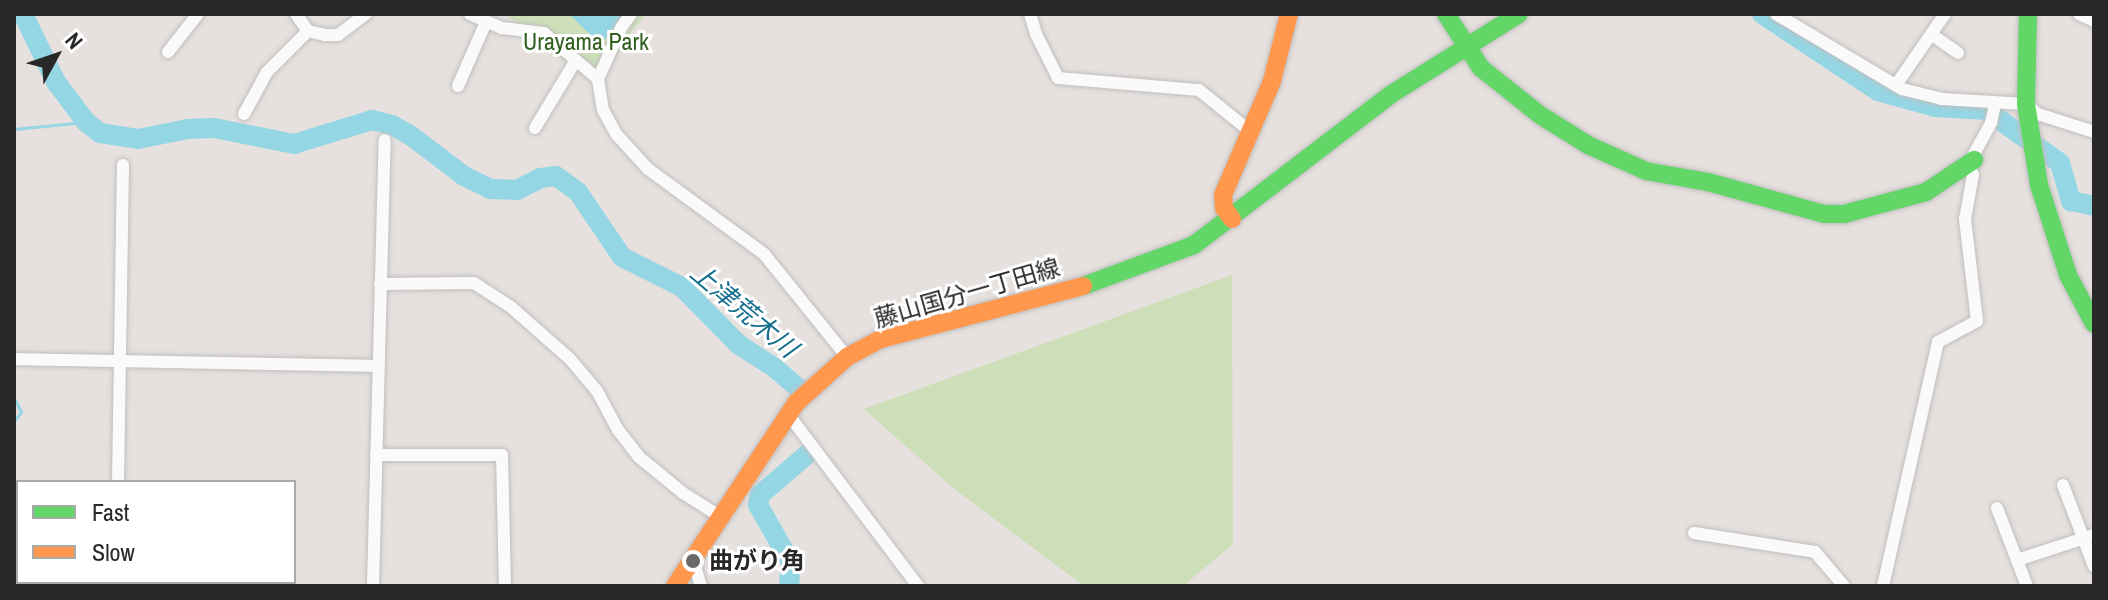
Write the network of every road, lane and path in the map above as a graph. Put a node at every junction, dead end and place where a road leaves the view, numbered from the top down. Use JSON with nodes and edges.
{"nodes":[{"id":1,"x":198,"y":14,"type":"edge"},
{"id":2,"x":296,"y":14,"type":"edge"},
{"id":3,"x":366,"y":14,"type":"edge"},
{"id":4,"x":470,"y":14,"type":"edge"},
{"id":5,"x":631,"y":14,"type":"edge"},
{"id":6,"x":1030,"y":14,"type":"edge"},
{"id":7,"x":1289,"y":14,"type":"edge"},
{"id":8,"x":1446,"y":14,"type":"edge"},
{"id":9,"x":1519,"y":14,"type":"edge"},
{"id":10,"x":1776,"y":14,"type":"edge"},
{"id":11,"x":1945,"y":14,"type":"edge"},
{"id":12,"x":2028,"y":14,"type":"edge"},
{"id":13,"x":2079,"y":14,"type":"edge"},
{"id":14,"x":2094,"y":21,"type":"edge"},
{"id":15,"x":486,"y":22,"type":"junction"},
{"id":16,"x":308,"y":31,"type":"junction"},
{"id":17,"x":1931,"y":34,"type":"junction"},
{"id":18,"x":1465,"y":48,"type":"junction"},
{"id":19,"x":168,"y":52,"type":"dead end"},
{"id":20,"x":1958,"y":53,"type":"dead end"},
{"id":21,"x":576,"y":60,"type":"junction"},
{"id":22,"x":598,"y":79,"type":"junction"},
{"id":23,"x":1896,"y":85,"type":"junction"},
{"id":24,"x":458,"y":86,"type":"dead end"},
{"id":25,"x":1995,"y":104,"type":"junction"},
{"id":26,"x":2026,"y":104,"type":"junction"},
{"id":27,"x":244,"y":114,"type":"dead end"},
{"id":28,"x":535,"y":128,"type":"dead end"},
{"id":29,"x":1251,"y":132,"type":"junction"},
{"id":30,"x":2094,"y":132,"type":"edge"},
{"id":31,"x":385,"y":140,"type":"dead end"},
{"id":32,"x":1974,"y":160,"type":"junction"},
{"id":33,"x":123,"y":165,"type":"dead end"},
{"id":34,"x":1232,"y":219,"type":"junction"},
{"id":35,"x":380,"y":284,"type":"junction"},
{"id":36,"x":2094,"y":324,"type":"edge"},
{"id":37,"x":847,"y":357,"type":"junction"},
{"id":38,"x":14,"y":359,"type":"edge"},
{"id":39,"x":121,"y":360,"type":"junction"},
{"id":40,"x":376,"y":366,"type":"junction"},
{"id":41,"x":788,"y":414,"type":"junction"},
{"id":42,"x":376,"y":455,"type":"junction"},
{"id":43,"x":118,"y":480,"type":"edge"},
{"id":44,"x":2063,"y":485,"type":"dead end"},
{"id":45,"x":1997,"y":508,"type":"dead end"},
{"id":46,"x":721,"y":517,"type":"junction"},
{"id":47,"x":1694,"y":533,"type":"dead end"},
{"id":48,"x":2089,"y":537,"type":"edge"},
{"id":49,"x":693,"y":560,"type":"junction"},
{"id":50,"x":2017,"y":560,"type":"junction"},
{"id":51,"x":2094,"y":566,"type":"edge"},
{"id":52,"x":373,"y":586,"type":"edge"},
{"id":53,"x":505,"y":586,"type":"edge"},
{"id":54,"x":675,"y":586,"type":"edge"},
{"id":55,"x":701,"y":586,"type":"edge"},
{"id":56,"x":918,"y":586,"type":"edge"},
{"id":57,"x":1844,"y":586,"type":"edge"},
{"id":58,"x":1883,"y":586,"type":"edge"},
{"id":59,"x":2027,"y":586,"type":"edge"}],
"edges":[{"from":1,"to":19,"type":"street"},
{"from":2,"to":16,"type":"street"},
{"from":3,"to":16,"type":"street"},
{"from":4,"to":15,"type":"street"},
{"from":5,"to":22,"type":"street"},
{"from":6,"to":29,"type":"street"},
{"from":7,"to":29,"type":"main road"},
{"from":8,"to":18,"type":"main road"},
{"from":9,"to":18,"type":"main road","name":"藤山国分一丁田線"},
{"from":10,"to":23,"type":"street"},
{"from":11,"to":17,"type":"street"},
{"from":12,"to":26,"type":"main road"},
{"from":13,"to":14,"type":"street"},
{"from":15,"to":21,"type":"street"},
{"from":15,"to":24,"type":"street"},
{"from":16,"to":27,"type":"street"},
{"from":17,"to":20,"type":"street"},
{"from":17,"to":23,"type":"street"},
{"from":18,"to":32,"type":"main road"},
{"from":18,"to":34,"type":"main road","name":"藤山国分一丁田線"},
{"from":21,"to":22,"type":"street"},
{"from":21,"to":28,"type":"street"},
{"from":22,"to":37,"type":"street"},
{"from":23,"to":25,"type":"street"},
{"from":25,"to":26,"type":"street"},
{"from":25,"to":32,"type":"street"},
{"from":26,"to":30,"type":"street"},
{"from":26,"to":36,"type":"main road"},
{"from":29,"to":34,"type":"main road"},
{"from":31,"to":35,"type":"street"},
{"from":32,"to":58,"type":"street"},
{"from":33,"to":39,"type":"street"},
{"from":34,"to":37,"type":"main road","name":"藤山国分一丁田線"},
{"from":35,"to":40,"type":"street"},
{"from":35,"to":46,"type":"street"},
{"from":37,"to":41,"type":"main road","name":"藤山国分一丁田線"},
{"from":38,"to":39,"type":"street"},
{"from":39,"to":40,"type":"street"},
{"from":39,"to":43,"type":"street"},
{"from":40,"to":42,"type":"street"},
{"from":41,"to":46,"type":"main road","name":"藤山国分一丁田線"},
{"from":41,"to":56,"type":"street"},
{"from":42,"to":52,"type":"street"},
{"from":42,"to":53,"type":"street"},
{"from":44,"to":48,"type":"street"},
{"from":45,"to":50,"type":"street"},
{"from":46,"to":49,"type":"main road","name":"藤山国分一丁田線"},
{"from":47,"to":57,"type":"street"},
{"from":48,"to":50,"type":"street"},
{"from":48,"to":51,"type":"street"},
{"from":49,"to":54,"type":"main road","name":"藤山国分一丁田線"},
{"from":49,"to":55,"type":"street"},
{"from":50,"to":59,"type":"street"}]}
